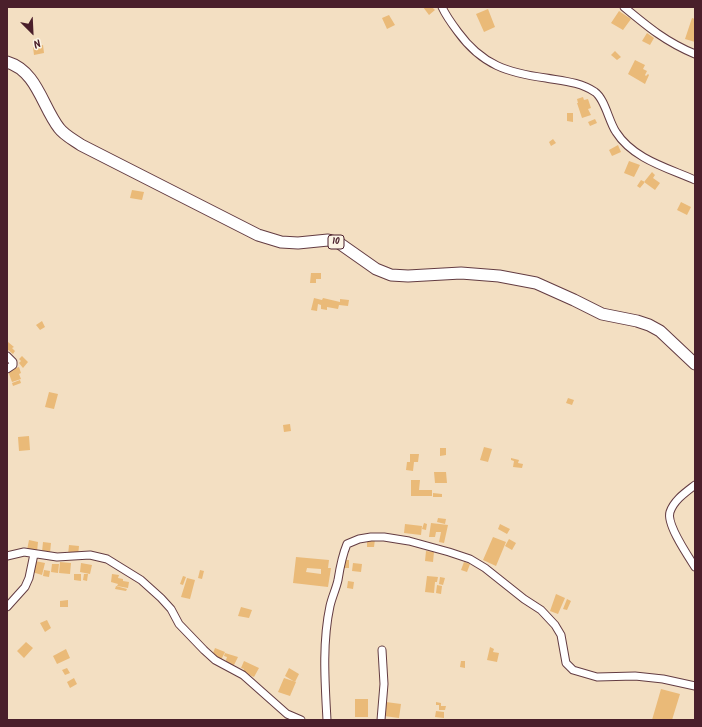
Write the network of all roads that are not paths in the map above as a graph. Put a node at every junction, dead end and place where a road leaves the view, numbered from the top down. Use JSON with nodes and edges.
{"nodes":[{"id":1,"x":442,"y":7,"type":"edge"},
{"id":2,"x":624,"y":7,"type":"edge"},
{"id":3,"x":695,"y":54,"type":"edge"},
{"id":4,"x":7,"y":62,"type":"edge"},
{"id":5,"x":695,"y":180,"type":"edge"},
{"id":6,"x":7,"y":356,"type":"edge"},
{"id":7,"x":695,"y":364,"type":"edge"},
{"id":8,"x":7,"y":369,"type":"edge"},
{"id":9,"x":695,"y":485,"type":"edge"},
{"id":10,"x":34,"y":554,"type":"junction"},
{"id":11,"x":7,"y":556,"type":"edge"},
{"id":12,"x":695,"y":567,"type":"edge"},
{"id":13,"x":7,"y":607,"type":"edge"},
{"id":14,"x":382,"y":650,"type":"dead end"},
{"id":15,"x":695,"y":686,"type":"edge"},
{"id":16,"x":301,"y":720,"type":"edge"},
{"id":17,"x":327,"y":720,"type":"edge"},
{"id":18,"x":381,"y":720,"type":"edge"}],
"edges":[{"from":1,"to":5,"type":"street"},
{"from":2,"to":3,"type":"street"},
{"from":4,"to":7,"type":"main road","number":"10"},
{"from":6,"to":8,"type":"street"},
{"from":9,"to":12,"type":"street"},
{"from":10,"to":11,"type":"street"},
{"from":10,"to":13,"type":"street"},
{"from":10,"to":16,"type":"street"},
{"from":14,"to":18,"type":"street"},
{"from":15,"to":17,"type":"street"}]}
